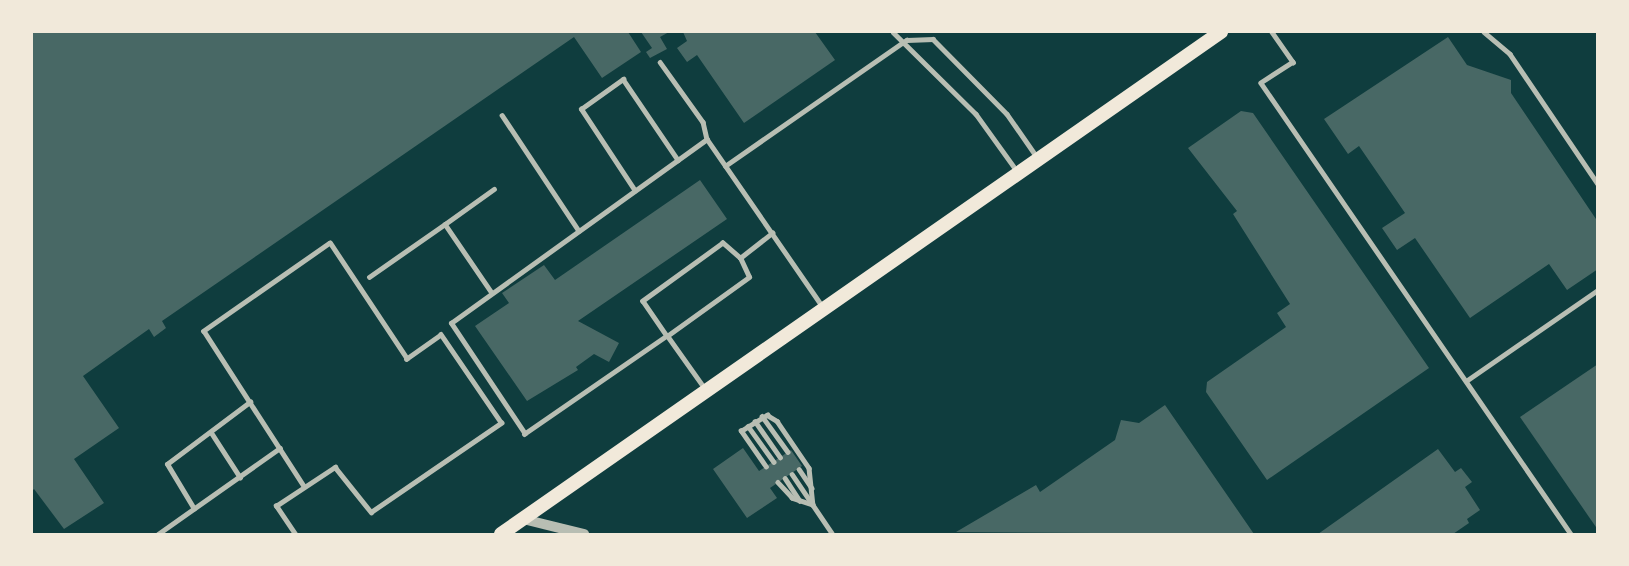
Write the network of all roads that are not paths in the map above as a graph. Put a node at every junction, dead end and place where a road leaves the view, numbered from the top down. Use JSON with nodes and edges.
{"nodes":[{"id":1,"x":893,"y":32,"type":"edge"},
{"id":2,"x":1221,"y":32,"type":"edge"},
{"id":3,"x":1272,"y":32,"type":"edge"},
{"id":4,"x":1484,"y":32,"type":"edge"},
{"id":5,"x":906,"y":40,"type":"junction"},
{"id":6,"x":660,"y":62,"type":"dead end"},
{"id":7,"x":502,"y":115,"type":"dead end"},
{"id":8,"x":707,"y":139,"type":"junction"},
{"id":9,"x":1038,"y":159,"type":"junction"},
{"id":10,"x":678,"y":160,"type":"junction"},
{"id":11,"x":725,"y":166,"type":"junction"},
{"id":12,"x":1018,"y":172,"type":"junction"},
{"id":13,"x":1598,"y":184,"type":"edge"},
{"id":14,"x":494,"y":189,"type":"dead end"},
{"id":15,"x":635,"y":191,"type":"junction"},
{"id":16,"x":445,"y":224,"type":"junction"},
{"id":17,"x":579,"y":231,"type":"junction"},
{"id":18,"x":772,"y":233,"type":"junction"},
{"id":19,"x":740,"y":258,"type":"junction"},
{"id":20,"x":369,"y":277,"type":"dead end"},
{"id":21,"x":1598,"y":290,"type":"edge"},
{"id":22,"x":492,"y":293,"type":"junction"},
{"id":23,"x":824,"y":308,"type":"junction"},
{"id":24,"x":667,"y":336,"type":"junction"},
{"id":25,"x":1466,"y":381,"type":"junction"},
{"id":26,"x":706,"y":391,"type":"junction"},
{"id":27,"x":250,"y":402,"type":"junction"},
{"id":28,"x":762,"y":416,"type":"junction"},
{"id":29,"x":755,"y":421,"type":"junction"},
{"id":30,"x":748,"y":426,"type":"junction"},
{"id":31,"x":211,"y":432,"type":"junction"},
{"id":32,"x":279,"y":448,"type":"junction"},
{"id":33,"x":788,"y":452,"type":"dead end"},
{"id":34,"x":780,"y":457,"type":"dead end"},
{"id":35,"x":774,"y":462,"type":"dead end"},
{"id":36,"x":766,"y":467,"type":"dead end"},
{"id":37,"x":799,"y":469,"type":"dead end"},
{"id":38,"x":792,"y":474,"type":"dead end"},
{"id":39,"x":240,"y":477,"type":"junction"},
{"id":40,"x":785,"y":478,"type":"dead end"},
{"id":41,"x":778,"y":483,"type":"dead end"},
{"id":42,"x":304,"y":486,"type":"junction"},
{"id":43,"x":814,"y":490,"type":"junction"},
{"id":44,"x":801,"y":501,"type":"junction"},
{"id":45,"x":813,"y":505,"type":"junction"},
{"id":46,"x":194,"y":509,"type":"junction"},
{"id":47,"x":523,"y":519,"type":"junction"},
{"id":48,"x":832,"y":533,"type":"edge"},
{"id":49,"x":158,"y":534,"type":"edge"},
{"id":50,"x":295,"y":534,"type":"edge"},
{"id":51,"x":501,"y":534,"type":"edge"},
{"id":52,"x":584,"y":534,"type":"edge"},
{"id":53,"x":1571,"y":534,"type":"edge"}],
"edges":[{"from":1,"to":5,"type":"lane"},
{"from":2,"to":9,"type":"main road"},
{"from":3,"to":25,"type":"lane"},
{"from":4,"to":13,"type":"lane"},
{"from":5,"to":9,"type":"lane"},
{"from":5,"to":11,"type":"lane"},
{"from":5,"to":12,"type":"lane"},
{"from":6,"to":8,"type":"lane"},
{"from":7,"to":17,"type":"lane"},
{"from":8,"to":10,"type":"lane"},
{"from":8,"to":11,"type":"lane"},
{"from":9,"to":12,"type":"main road"},
{"from":10,"to":15,"type":"lane"},
{"from":10,"to":15,"type":"lane"},
{"from":11,"to":18,"type":"lane"},
{"from":12,"to":23,"type":"main road"},
{"from":14,"to":16,"type":"lane"},
{"from":15,"to":17,"type":"lane"},
{"from":16,"to":20,"type":"lane"},
{"from":16,"to":22,"type":"lane"},
{"from":17,"to":22,"type":"lane"},
{"from":18,"to":19,"type":"lane"},
{"from":18,"to":23,"type":"lane"},
{"from":19,"to":24,"type":"lane"},
{"from":19,"to":24,"type":"lane"},
{"from":21,"to":25,"type":"lane"},
{"from":22,"to":24,"type":"lane"},
{"from":23,"to":26,"type":"main road"},
{"from":24,"to":26,"type":"lane"},
{"from":25,"to":53,"type":"lane"},
{"from":26,"to":47,"type":"main road"},
{"from":27,"to":31,"type":"lane"},
{"from":27,"to":32,"type":"lane"},
{"from":27,"to":42,"type":"lane"},
{"from":28,"to":29,"type":"lane"},
{"from":28,"to":33,"type":"lane"},
{"from":28,"to":43,"type":"lane"},
{"from":29,"to":30,"type":"lane"},
{"from":29,"to":34,"type":"lane"},
{"from":30,"to":35,"type":"lane"},
{"from":30,"to":36,"type":"lane"},
{"from":31,"to":39,"type":"lane"},
{"from":31,"to":46,"type":"lane"},
{"from":32,"to":39,"type":"lane"},
{"from":32,"to":42,"type":"lane"},
{"from":37,"to":43,"type":"lane"},
{"from":38,"to":45,"type":"lane"},
{"from":39,"to":46,"type":"lane"},
{"from":40,"to":44,"type":"lane"},
{"from":41,"to":44,"type":"lane"},
{"from":42,"to":50,"type":"lane"},
{"from":43,"to":45,"type":"lane"},
{"from":44,"to":45,"type":"lane"},
{"from":45,"to":48,"type":"lane"},
{"from":46,"to":49,"type":"lane"},
{"from":47,"to":51,"type":"main road"},
{"from":47,"to":52,"type":"street"}]}
